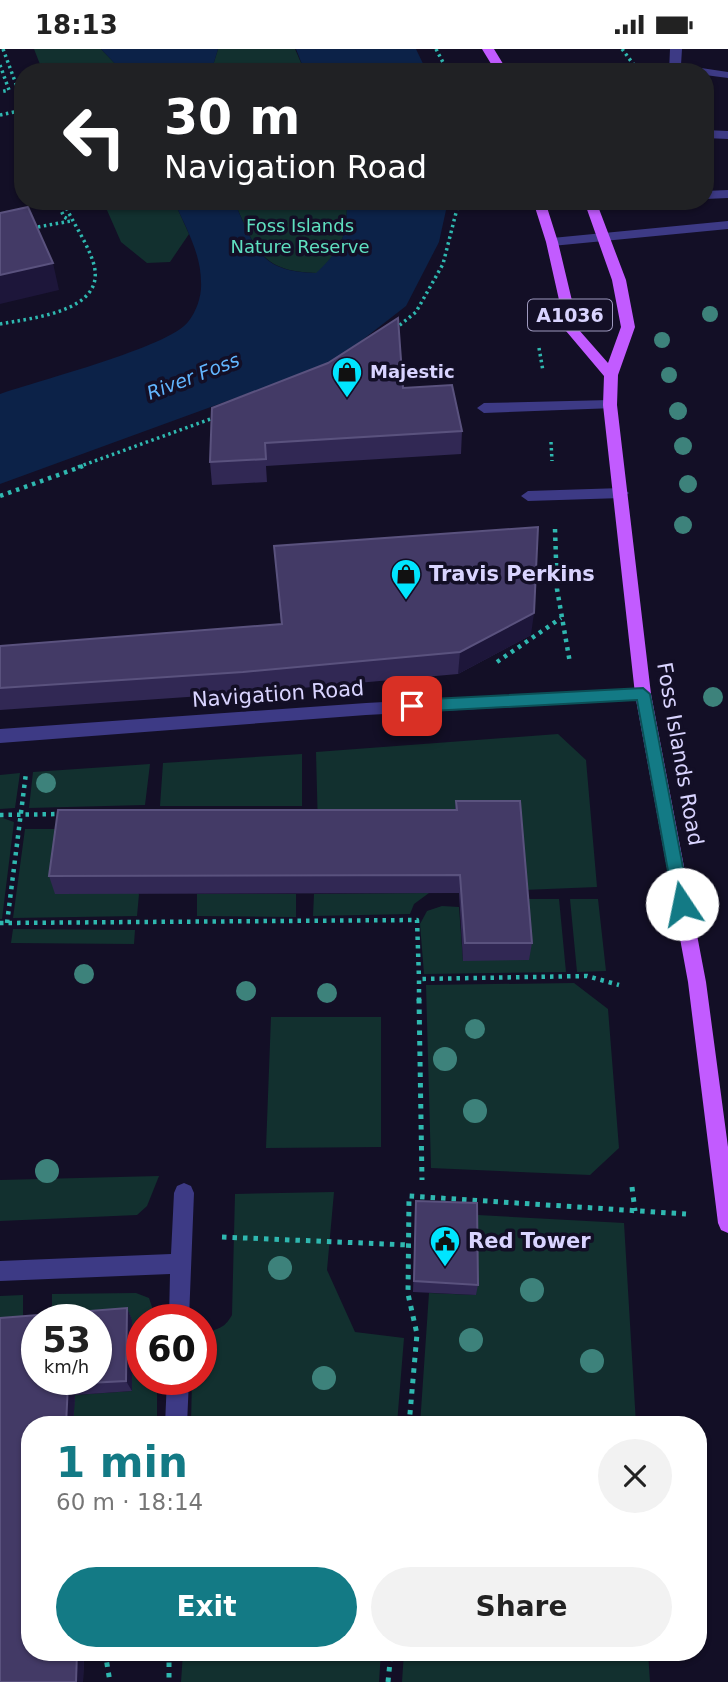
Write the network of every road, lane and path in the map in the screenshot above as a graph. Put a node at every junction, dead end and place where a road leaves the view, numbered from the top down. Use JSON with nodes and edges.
{"nodes":[{"id":1,"x":3,"y":49,"type":"edge"},
{"id":2,"x":0,"y":65,"type":"edge"},
{"id":3,"x":14,"y":79,"type":"edge"},
{"id":4,"x":0,"y":92,"type":"edge"},
{"id":5,"x":61,"y":210,"type":"edge"},
{"id":6,"x":67,"y":210,"type":"edge"},
{"id":7,"x":457,"y":210,"type":"edge"},
{"id":8,"x":542,"y":210,"type":"edge"},
{"id":9,"x":593,"y":210,"type":"edge"},
{"id":10,"x":71,"y":221,"type":"junction"},
{"id":11,"x":728,"y":225,"type":"edge"},
{"id":12,"x":31,"y":228,"type":"edge"},
{"id":13,"x":603,"y":238,"type":"junction"},
{"id":14,"x":552,"y":242,"type":"junction"},
{"id":15,"x":0,"y":324,"type":"edge"},
{"id":16,"x":385,"y":337,"type":"edge"},
{"id":17,"x":611,"y":375,"type":"junction"},
{"id":18,"x":610,"y":405,"type":"junction"},
{"id":19,"x":484,"y":408,"type":"dead end"},
{"id":20,"x":216,"y":417,"type":"edge"},
{"id":21,"x":622,"y":493,"type":"junction"},
{"id":22,"x":0,"y":496,"type":"edge"},
{"id":23,"x":528,"y":496,"type":"dead end"},
{"id":24,"x":557,"y":589,"type":"dead end"},
{"id":25,"x":643,"y":694,"type":"junction"},
{"id":26,"x":576,"y":697,"type":"junction"},
{"id":27,"x":0,"y":736,"type":"edge"},
{"id":28,"x":24,"y":793,"type":"dead end"},
{"id":29,"x":76,"y":814,"type":"edge"},
{"id":30,"x":0,"y":815,"type":"edge"},
{"id":31,"x":21,"y":815,"type":"junction"},
{"id":32,"x":0,"y":923,"type":"edge"},
{"id":33,"x":7,"y":923,"type":"junction"},
{"id":34,"x":419,"y":979,"type":"junction"},
{"id":35,"x":619,"y":985,"type":"dead end"},
{"id":36,"x":422,"y":1180,"type":"dead end"},
{"id":37,"x":632,"y":1187,"type":"dead end"},
{"id":38,"x":184,"y":1193,"type":"dead end"},
{"id":39,"x":635,"y":1212,"type":"junction"},
{"id":40,"x":728,"y":1217,"type":"edge"},
{"id":41,"x":728,"y":1223,"type":"edge"},
{"id":42,"x":183,"y":1235,"type":"junction"},
{"id":43,"x":408,"y":1245,"type":"junction"},
{"id":44,"x":181,"y":1264,"type":"junction"},
{"id":45,"x":0,"y":1272,"type":"edge"},
{"id":46,"x":180,"y":1304,"type":"edge"},
{"id":47,"x":177,"y":1395,"type":"edge"},
{"id":48,"x":176,"y":1416,"type":"edge"},
{"id":49,"x":410,"y":1416,"type":"edge"},
{"id":50,"x":106,"y":1661,"type":"edge"},
{"id":51,"x":169,"y":1661,"type":"edge"},
{"id":52,"x":390,"y":1661,"type":"edge"},
{"id":53,"x":110,"y":1682,"type":"edge"},
{"id":54,"x":169,"y":1682,"type":"edge"},
{"id":55,"x":388,"y":1682,"type":"edge"}],
"edges":[{"from":1,"to":3,"type":"path"},
{"from":2,"to":4,"type":"path"},
{"from":5,"to":10,"type":"path"},
{"from":6,"to":10,"type":"path"},
{"from":7,"to":16,"type":"path"},
{"from":8,"to":14,"type":"main road","number":"A1036"},
{"from":9,"to":13,"type":"main road","name":"Foss Islands Road","number":"A1036"},
{"from":10,"to":12,"type":"path"},
{"from":10,"to":15,"type":"path"},
{"from":11,"to":13,"type":"street"},
{"from":13,"to":14,"type":"street"},
{"from":13,"to":17,"type":"main road","name":"Foss Islands Road","number":"A1036"},
{"from":14,"to":17,"type":"main road","number":"A1036"},
{"from":17,"to":18,"type":"main road","name":"Foss Islands Road","number":"A1036"},
{"from":18,"to":19,"type":"street"},
{"from":18,"to":21,"type":"main road","name":"Foss Islands Road","number":"A1036"},
{"from":20,"to":22,"type":"path"},
{"from":21,"to":23,"type":"street"},
{"from":21,"to":25,"type":"main road","name":"Foss Islands Road","number":"A1036"},
{"from":24,"to":26,"type":"path"},
{"from":25,"to":26,"type":"street","name":"Navigation Road"},
{"from":25,"to":40,"type":"main road","name":"Foss Islands Road","number":"A1036"},
{"from":26,"to":27,"type":"street","name":"Navigation Road"},
{"from":28,"to":31,"type":"path"},
{"from":29,"to":31,"type":"path"},
{"from":30,"to":31,"type":"path"},
{"from":31,"to":33,"type":"path"},
{"from":32,"to":33,"type":"path"},
{"from":33,"to":34,"type":"path"},
{"from":34,"to":35,"type":"path"},
{"from":34,"to":36,"type":"path"},
{"from":37,"to":39,"type":"path"},
{"from":38,"to":42,"type":"street"},
{"from":39,"to":40,"type":"path"},
{"from":39,"to":43,"type":"path"},
{"from":40,"to":41,"type":"main road","name":"Foss Islands Road","number":"A1036"},
{"from":42,"to":43,"type":"path"},
{"from":42,"to":44,"type":"street"},
{"from":43,"to":49,"type":"path"},
{"from":44,"to":45,"type":"street"},
{"from":44,"to":46,"type":"street"},
{"from":47,"to":48,"type":"street"},
{"from":50,"to":53,"type":"path"},
{"from":51,"to":54,"type":"path"},
{"from":52,"to":55,"type":"path"}]}
